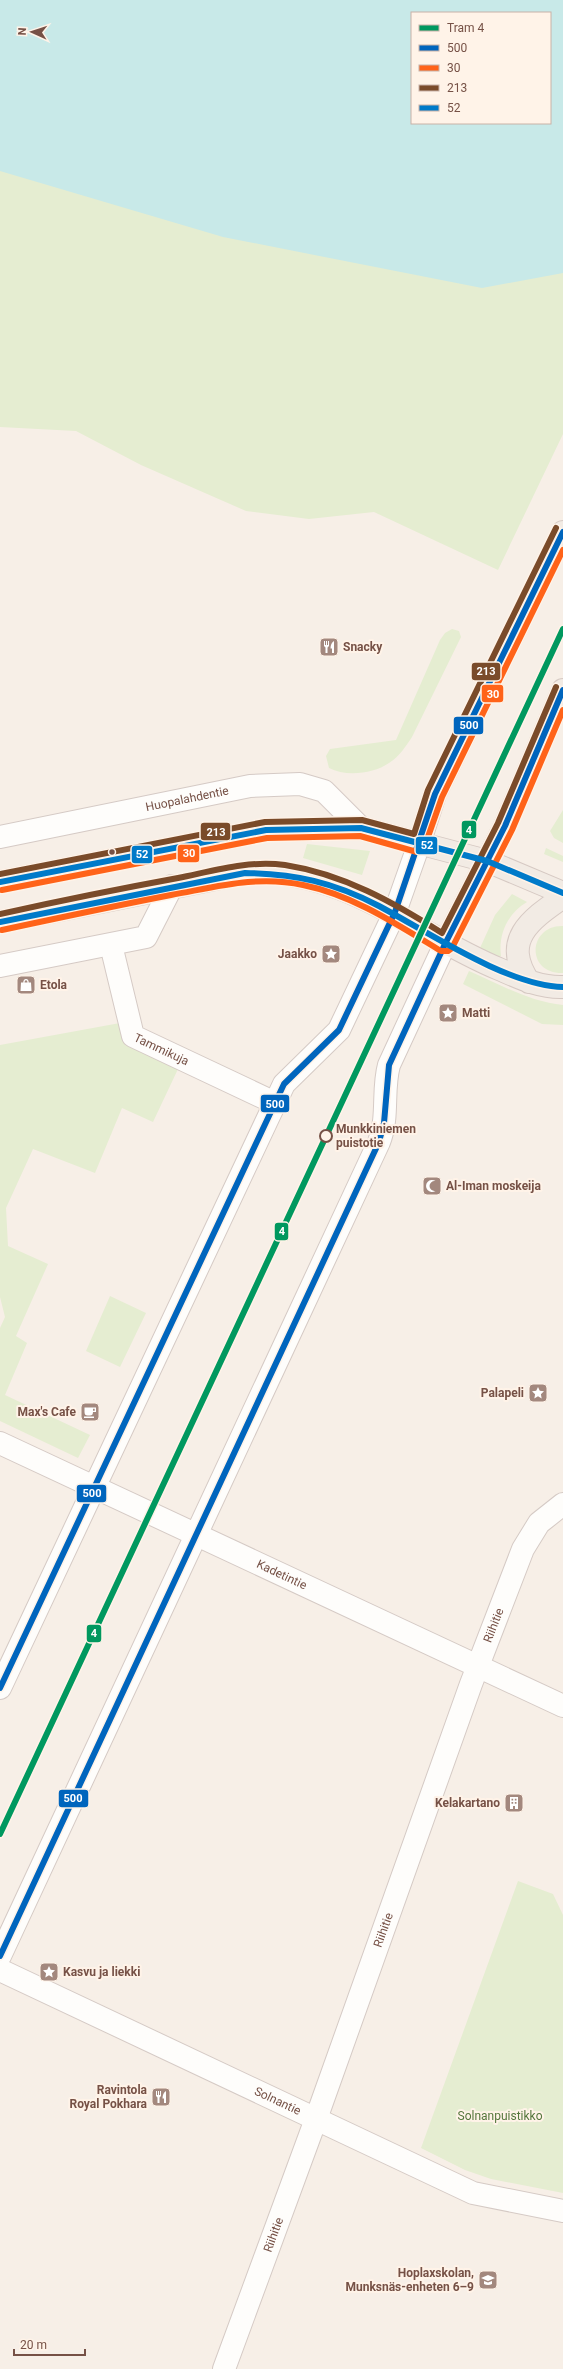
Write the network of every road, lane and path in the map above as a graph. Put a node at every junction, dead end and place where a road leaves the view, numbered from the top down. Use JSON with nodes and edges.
{"nodes":[{"id":1,"x":563,"y":532,"type":"edge"},
{"id":2,"x":563,"y":690,"type":"edge"},
{"id":3,"x":360,"y":828,"type":"junction"},
{"id":4,"x":0,"y":837,"type":"edge"},
{"id":5,"x":419,"y":844,"type":"junction"},
{"id":6,"x":487,"y":861,"type":"junction"},
{"id":7,"x":0,"y":882,"type":"edge"},
{"id":8,"x":172,"y":886,"type":"junction"},
{"id":9,"x":563,"y":893,"type":"edge"},
{"id":10,"x":563,"y":897,"type":"edge"},
{"id":11,"x":395,"y":912,"type":"junction"},
{"id":12,"x":0,"y":922,"type":"edge"},
{"id":13,"x":445,"y":944,"type":"junction"},
{"id":14,"x":111,"y":945,"type":"junction"},
{"id":15,"x":0,"y":966,"type":"edge"},
{"id":16,"x":530,"y":982,"type":"junction"},
{"id":17,"x":563,"y":987,"type":"edge"},
{"id":18,"x":275,"y":1103,"type":"junction"},
{"id":19,"x":0,"y":1443,"type":"edge"},
{"id":20,"x":94,"y":1486,"type":"junction"},
{"id":21,"x":563,"y":1504,"type":"edge"},
{"id":22,"x":196,"y":1534,"type":"junction"},
{"id":23,"x":478,"y":1668,"type":"junction"},
{"id":24,"x":0,"y":1688,"type":"edge"},
{"id":25,"x":563,"y":1706,"type":"edge"},
{"id":26,"x":0,"y":1956,"type":"edge"},
{"id":27,"x":0,"y":1970,"type":"edge"},
{"id":28,"x":316,"y":2119,"type":"junction"},
{"id":29,"x":563,"y":2211,"type":"edge"},
{"id":30,"x":224,"y":2369,"type":"edge"}],
"edges":[{"from":1,"to":5,"type":"main road"},
{"from":2,"to":6,"type":"main road"},
{"from":3,"to":4,"type":"street","name":"Huopalahdentie"},
{"from":3,"to":5,"type":"main road"},
{"from":3,"to":7,"type":"main road"},
{"from":5,"to":6,"type":"main road"},
{"from":5,"to":11,"type":"street"},
{"from":6,"to":9,"type":"main road"},
{"from":6,"to":13,"type":"main road"},
{"from":8,"to":11,"type":"main road"},
{"from":8,"to":12,"type":"main road"},
{"from":8,"to":14,"type":"street"},
{"from":10,"to":16,"type":"main road"},
{"from":11,"to":13,"type":"main road"},
{"from":11,"to":18,"type":"street"},
{"from":13,"to":16,"type":"main road"},
{"from":13,"to":22,"type":"street"},
{"from":14,"to":15,"type":"street"},
{"from":14,"to":18,"type":"street","name":"Tammikuja"},
{"from":16,"to":17,"type":"main road"},
{"from":18,"to":20,"type":"street"},
{"from":19,"to":20,"type":"street","name":"Kadetintie"},
{"from":20,"to":22,"type":"street","name":"Kadetintie"},
{"from":20,"to":24,"type":"street"},
{"from":21,"to":23,"type":"street","name":"Riihitie"},
{"from":22,"to":23,"type":"street","name":"Kadetintie"},
{"from":22,"to":26,"type":"street"},
{"from":23,"to":25,"type":"street","name":"Kadetintie"},
{"from":23,"to":28,"type":"street","name":"Riihitie"},
{"from":27,"to":28,"type":"street","name":"Solnantie"},
{"from":28,"to":29,"type":"street","name":"Solnantie"},
{"from":28,"to":30,"type":"street","name":"Riihitie"}]}
